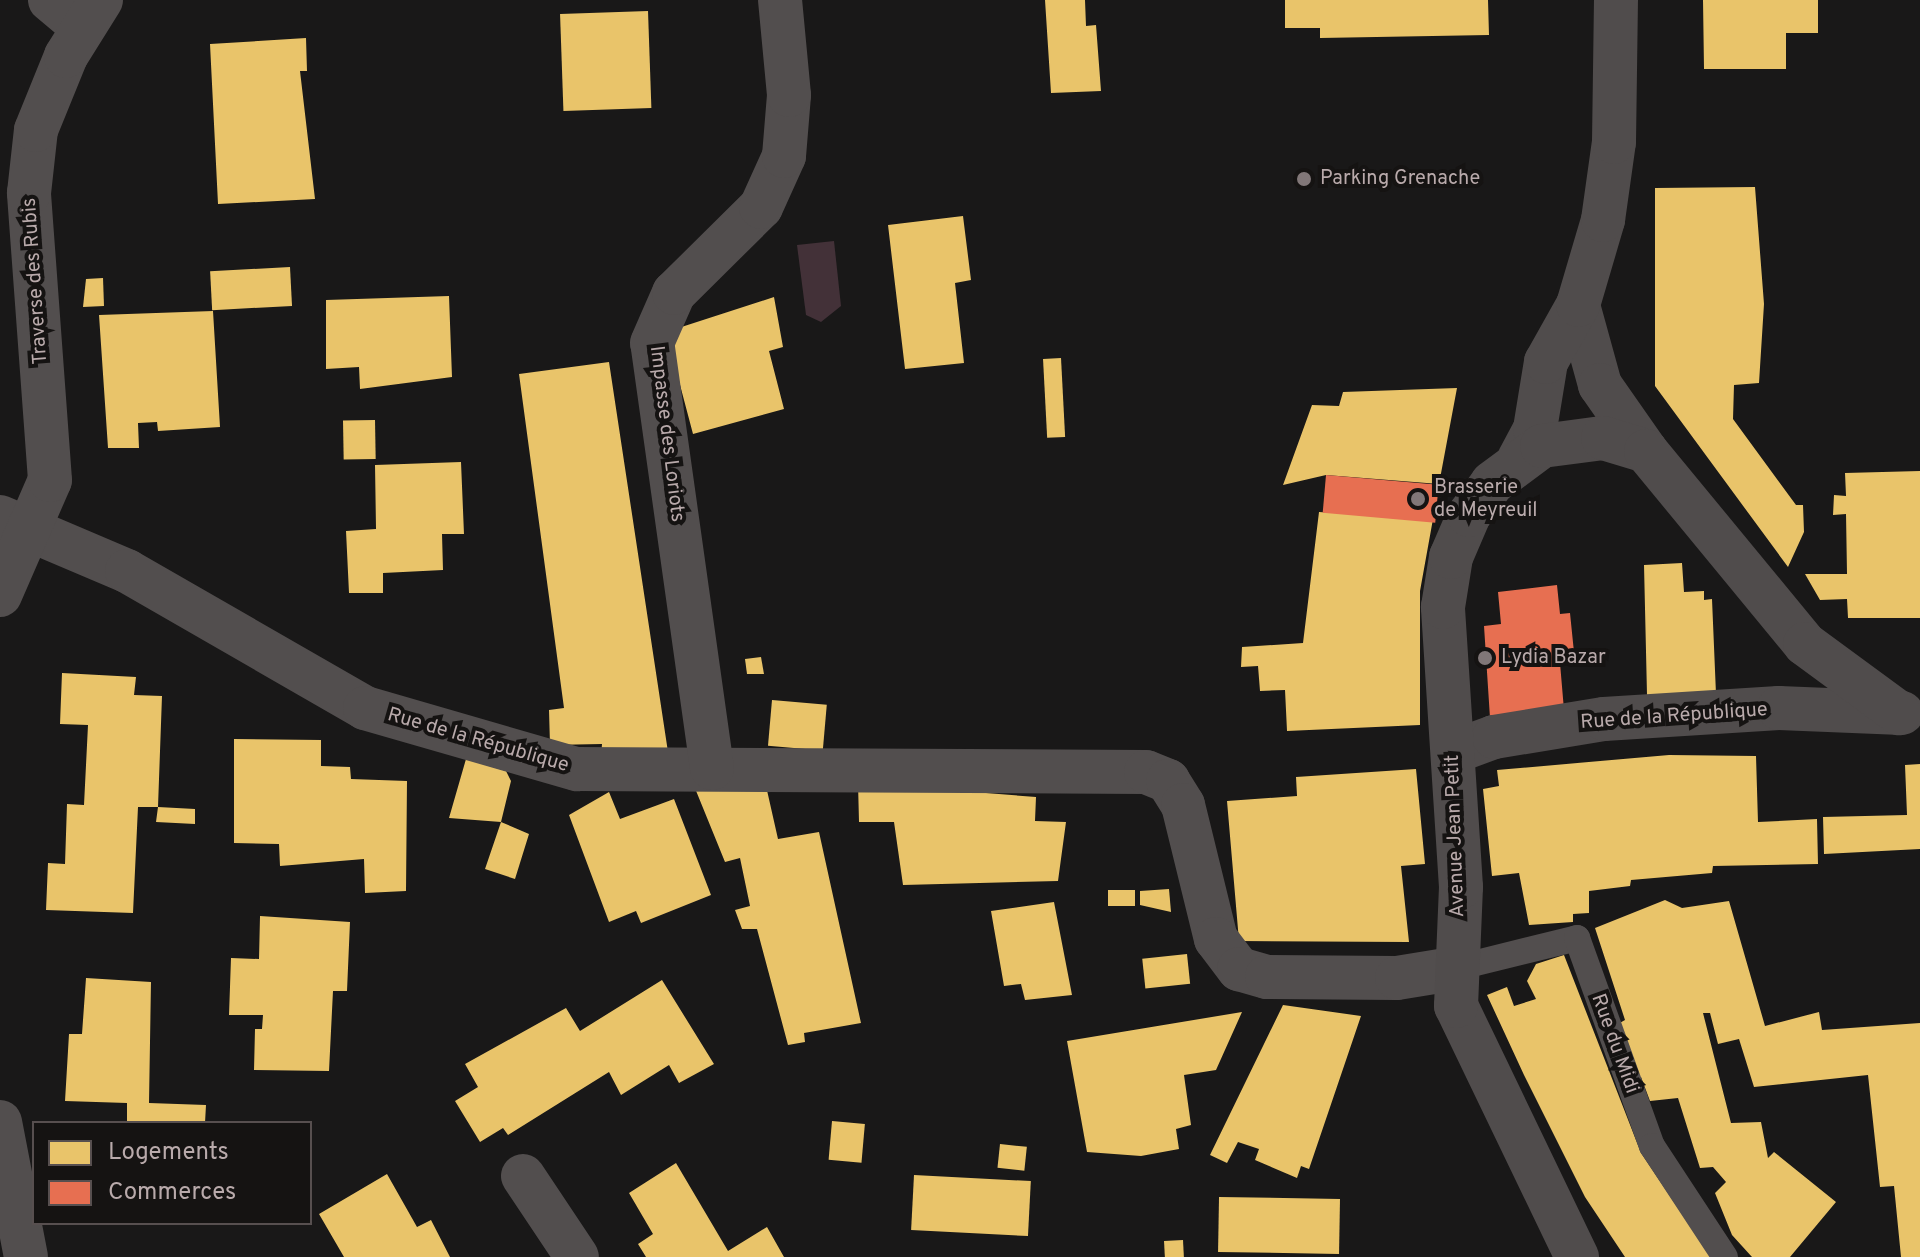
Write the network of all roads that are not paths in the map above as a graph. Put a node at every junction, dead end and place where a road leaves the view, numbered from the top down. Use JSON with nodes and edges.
{"nodes":[{"id":1,"x":780,"y":0,"type":"edge"},
{"id":2,"x":1616,"y":0,"type":"edge"},
{"id":3,"x":77,"y":9,"type":"edge"},
{"id":4,"x":1578,"y":305,"type":"junction"},
{"id":5,"x":1646,"y":451,"type":"junction"},
{"id":6,"x":1519,"y":459,"type":"junction"},
{"id":7,"x":13,"y":521,"type":"edge"},
{"id":8,"x":0,"y":595,"type":"edge"},
{"id":9,"x":1805,"y":644,"type":"junction"},
{"id":10,"x":1779,"y":708,"type":"junction"},
{"id":11,"x":1909,"y":714,"type":"edge"},
{"id":12,"x":1453,"y":752,"type":"junction"},
{"id":13,"x":712,"y":768,"type":"junction"},
{"id":14,"x":1452,"y":969,"type":"junction"},
{"id":15,"x":0,"y":1122,"type":"edge"},
{"id":16,"x":523,"y":1176,"type":"dead end"},
{"id":17,"x":26,"y":1257,"type":"edge"},
{"id":18,"x":577,"y":1257,"type":"edge"},
{"id":19,"x":1577,"y":1257,"type":"edge"},
{"id":20,"x":1725,"y":1257,"type":"edge"}],
"edges":[{"from":1,"to":13,"type":"street","name":"Impasse des Loriots"},
{"from":2,"to":4,"type":"street"},
{"from":3,"to":7,"type":"street","name":"Traverse des Rubis"},
{"from":4,"to":5,"type":"street"},
{"from":4,"to":6,"type":"street"},
{"from":5,"to":6,"type":"street"},
{"from":5,"to":9,"type":"street"},
{"from":6,"to":12,"type":"street","name":"Avenue Jean Petit"},
{"from":7,"to":8,"type":"street","name":"Traverse des Rubis"},
{"from":7,"to":13,"type":"street","name":"Rue de la République"},
{"from":9,"to":10,"type":"street"},
{"from":9,"to":11,"type":"street"},
{"from":10,"to":11,"type":"street","name":"Rue de la République"},
{"from":10,"to":12,"type":"street","name":"Rue de la République"},
{"from":12,"to":14,"type":"street","name":"Avenue Jean Petit"},
{"from":13,"to":14,"type":"street","name":"Rue de la République"},
{"from":14,"to":19,"type":"street","name":"Avenue Jean Petit"},
{"from":14,"to":20,"type":"lane","name":"Rue du Midi"},
{"from":15,"to":17,"type":"street"},
{"from":16,"to":18,"type":"street"}]}
